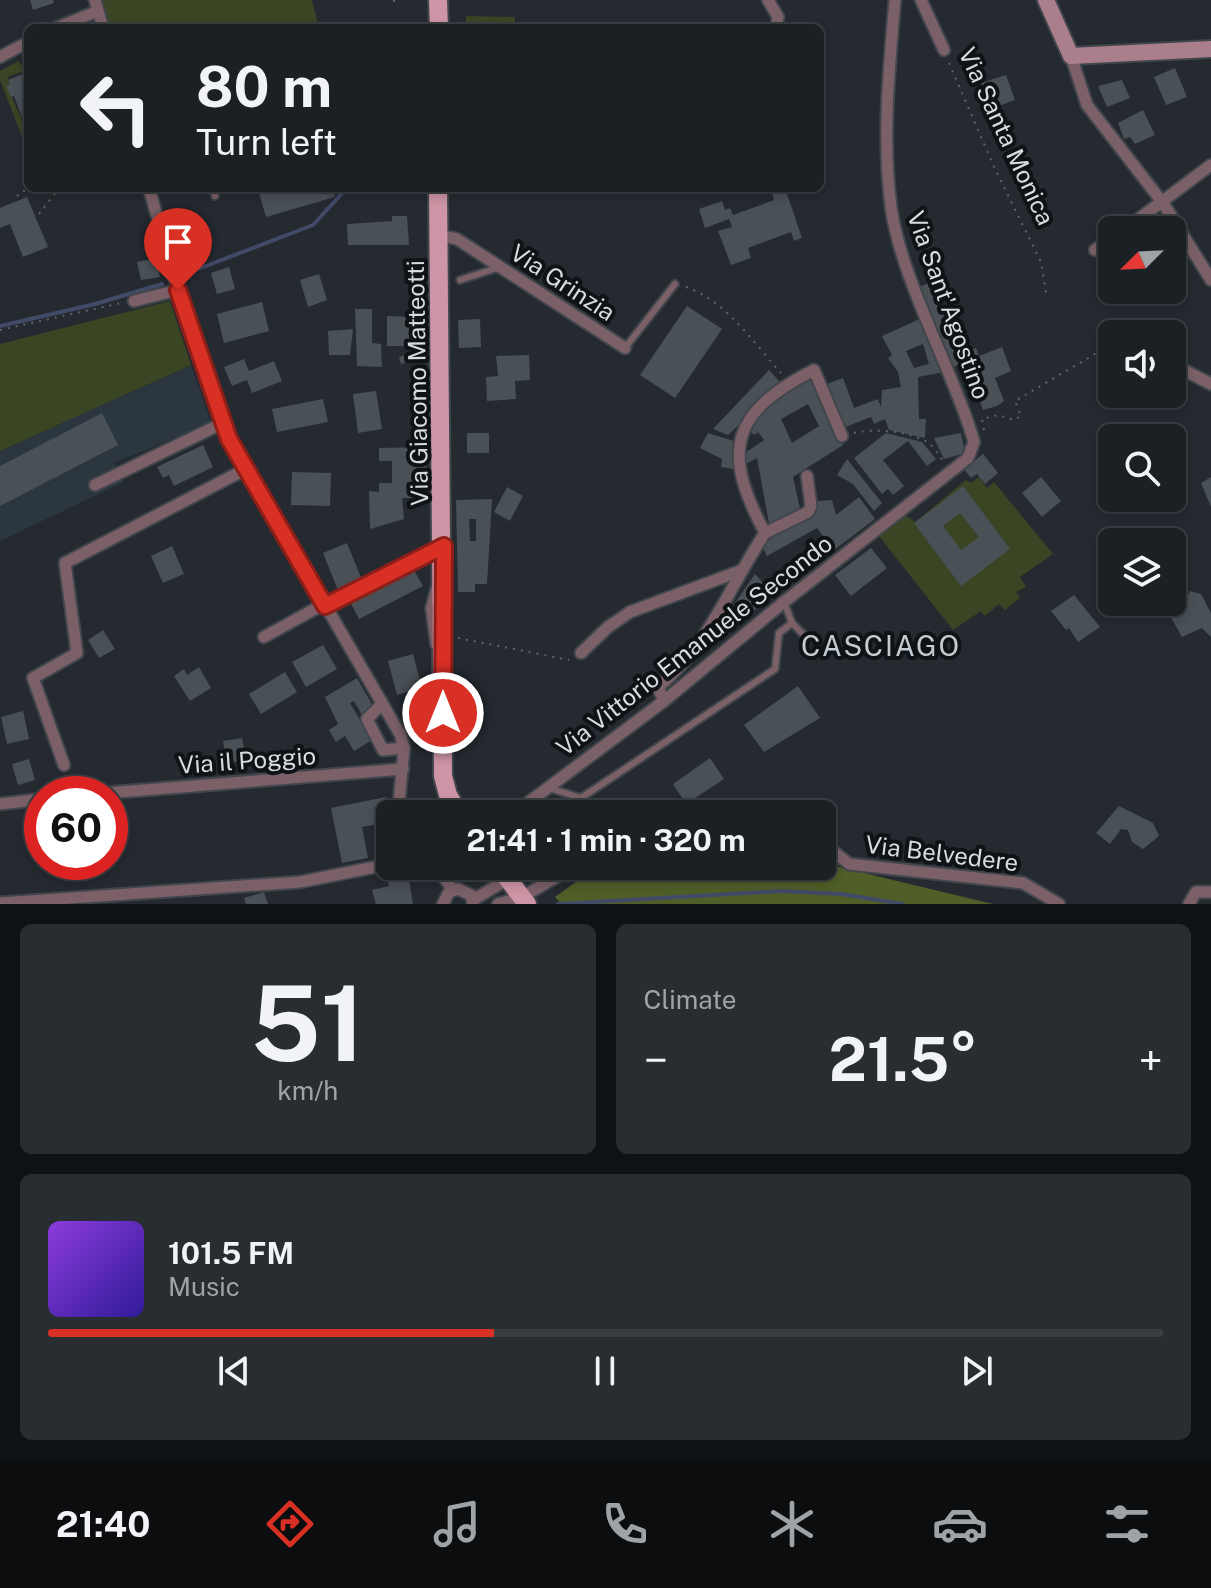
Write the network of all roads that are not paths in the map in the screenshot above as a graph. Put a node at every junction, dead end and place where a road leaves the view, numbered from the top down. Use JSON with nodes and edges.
{"nodes":[{"id":1,"x":438,"y":0,"type":"edge"},
{"id":2,"x":768,"y":0,"type":"edge"},
{"id":3,"x":895,"y":0,"type":"edge"},
{"id":4,"x":921,"y":0,"type":"edge"},
{"id":5,"x":1046,"y":0,"type":"edge"},
{"id":6,"x":96,"y":6,"type":"edge"},
{"id":7,"x":63,"y":24,"type":"edge"},
{"id":8,"x":439,"y":24,"type":"edge"},
{"id":9,"x":777,"y":24,"type":"edge"},
{"id":10,"x":24,"y":44,"type":"edge"},
{"id":11,"x":1211,"y":49,"type":"edge"},
{"id":12,"x":944,"y":50,"type":"road end"},
{"id":13,"x":1071,"y":56,"type":"junction"},
{"id":14,"x":0,"y":57,"type":"edge"},
{"id":15,"x":1211,"y":165,"type":"edge"},
{"id":16,"x":150,"y":192,"type":"edge"},
{"id":17,"x":438,"y":192,"type":"edge"},
{"id":18,"x":1163,"y":203,"type":"junction"},
{"id":19,"x":1144,"y":216,"type":"edge"},
{"id":20,"x":438,"y":235,"type":"junction"},
{"id":21,"x":1098,"y":248,"type":"edge"},
{"id":22,"x":1095,"y":250,"type":"dead end"},
{"id":23,"x":500,"y":267,"type":"junction"},
{"id":24,"x":460,"y":280,"type":"dead end"},
{"id":25,"x":1211,"y":280,"type":"edge"},
{"id":26,"x":675,"y":284,"type":"road end"},
{"id":27,"x":178,"y":290,"type":"junction"},
{"id":28,"x":134,"y":301,"type":"road end"},
{"id":29,"x":625,"y":348,"type":"joint"},
{"id":30,"x":1186,"y":371,"type":"edge"},
{"id":31,"x":1211,"y":384,"type":"edge"},
{"id":32,"x":223,"y":423,"type":"junction"},
{"id":33,"x":842,"y":436,"type":"road end"},
{"id":34,"x":244,"y":470,"type":"junction"},
{"id":35,"x":807,"y":476,"type":"dead end"},
{"id":36,"x":95,"y":485,"type":"dead end"},
{"id":37,"x":903,"y":511,"type":"joint"},
{"id":38,"x":765,"y":533,"type":"junction"},
{"id":39,"x":444,"y":546,"type":"junction"},
{"id":40,"x":740,"y":571,"type":"junction"},
{"id":41,"x":784,"y":602,"type":"junction"},
{"id":42,"x":324,"y":605,"type":"junction"},
{"id":43,"x":792,"y":623,"type":"junction"},
{"id":44,"x":264,"y":637,"type":"dead end"},
{"id":45,"x":806,"y":637,"type":"dead end"},
{"id":46,"x":581,"y":653,"type":"road end"},
{"id":47,"x":664,"y":701,"type":"junction"},
{"id":48,"x":382,"y":704,"type":"junction"},
{"id":49,"x":404,"y":748,"type":"junction"},
{"id":50,"x":64,"y":765,"type":"dead end"},
{"id":51,"x":403,"y":769,"type":"junction"},
{"id":52,"x":546,"y":787,"type":"junction"},
{"id":53,"x":128,"y":791,"type":"edge"},
{"id":54,"x":400,"y":800,"type":"edge"},
{"id":55,"x":451,"y":800,"type":"edge"},
{"id":56,"x":530,"y":800,"type":"edge"},
{"id":57,"x":24,"y":801,"type":"edge"},
{"id":58,"x":0,"y":804,"type":"edge"},
{"id":59,"x":836,"y":853,"type":"edge"},
{"id":60,"x":376,"y":867,"type":"edge"},
{"id":61,"x":446,"y":880,"type":"edge"},
{"id":62,"x":495,"y":880,"type":"edge"},
{"id":63,"x":509,"y":880,"type":"edge"},
{"id":64,"x":555,"y":880,"type":"edge"},
{"id":65,"x":453,"y":890,"type":"junction"},
{"id":66,"x":1211,"y":892,"type":"edge"},
{"id":67,"x":133,"y":899,"type":"edge"},
{"id":68,"x":524,"y":901,"type":"edge"},
{"id":69,"x":473,"y":902,"type":"edge"},
{"id":70,"x":0,"y":903,"type":"edge"},
{"id":71,"x":443,"y":904,"type":"edge"},
{"id":72,"x":498,"y":904,"type":"edge"},
{"id":73,"x":1059,"y":904,"type":"edge"},
{"id":74,"x":1189,"y":904,"type":"edge"}],
"edges":[{"from":1,"to":8,"type":"main road"},
{"from":2,"to":9,"type":"street"},
{"from":3,"to":37,"type":"street","name":"Via Sant'Agostino"},
{"from":4,"to":12,"type":"street","name":"Via Santa Monica"},
{"from":5,"to":13,"type":"street"},
{"from":6,"to":7,"type":"street"},
{"from":10,"to":14,"type":"street"},
{"from":11,"to":13,"type":"street"},
{"from":13,"to":18,"type":"street"},
{"from":15,"to":18,"type":"street"},
{"from":16,"to":27,"type":"street"},
{"from":17,"to":20,"type":"main road","name":"Via Giacomo Matteotti"},
{"from":18,"to":19,"type":"street"},
{"from":18,"to":25,"type":"street"},
{"from":20,"to":23,"type":"street","name":"Via Grinzia"},
{"from":20,"to":39,"type":"main road","name":"Via Giacomo Matteotti"},
{"from":21,"to":22,"type":"street"},
{"from":23,"to":24,"type":"lane"},
{"from":23,"to":29,"type":"street","name":"Via Grinzia"},
{"from":26,"to":29,"type":"lane","name":"Via Grinzia"},
{"from":27,"to":28,"type":"street"},
{"from":27,"to":32,"type":"street"},
{"from":30,"to":31,"type":"street"},
{"from":32,"to":34,"type":"street"},
{"from":32,"to":36,"type":"street"},
{"from":33,"to":38,"type":"street"},
{"from":34,"to":42,"type":"street"},
{"from":34,"to":50,"type":"street"},
{"from":35,"to":38,"type":"street"},
{"from":37,"to":41,"type":"street","name":"Via Vittorio Emanuele Secondo"},
{"from":38,"to":40,"type":"street"},
{"from":39,"to":42,"type":"lane"},
{"from":39,"to":55,"type":"main road","name":"Via Giacomo Matteotti"},
{"from":40,"to":46,"type":"street"},
{"from":40,"to":47,"type":"street"},
{"from":41,"to":43,"type":"lane"},
{"from":41,"to":47,"type":"street","name":"Via Vittorio Emanuele Secondo"},
{"from":42,"to":44,"type":"street"},
{"from":42,"to":48,"type":"street"},
{"from":43,"to":45,"type":"lane"},
{"from":43,"to":52,"type":"lane"},
{"from":47,"to":52,"type":"street","name":"Via Vittorio Emanuele Secondo"},
{"from":48,"to":49,"type":"street"},
{"from":48,"to":49,"type":"street"},
{"from":49,"to":51,"type":"street"},
{"from":51,"to":53,"type":"street","name":"Via il Poggio"},
{"from":51,"to":54,"type":"street"},
{"from":52,"to":56,"type":"street","name":"Via Vittorio Emanuele Secondo"},
{"from":57,"to":58,"type":"street"},
{"from":59,"to":73,"type":"street","name":"Via Belvedere"},
{"from":60,"to":67,"type":"street"},
{"from":61,"to":65,"type":"street"},
{"from":62,"to":69,"type":"street"},
{"from":63,"to":68,"type":"main road"},
{"from":64,"to":68,"type":"street"},
{"from":65,"to":69,"type":"street"},
{"from":65,"to":71,"type":"street"},
{"from":66,"to":74,"type":"street"},
{"from":67,"to":70,"type":"street"},
{"from":68,"to":72,"type":"street"}]}
